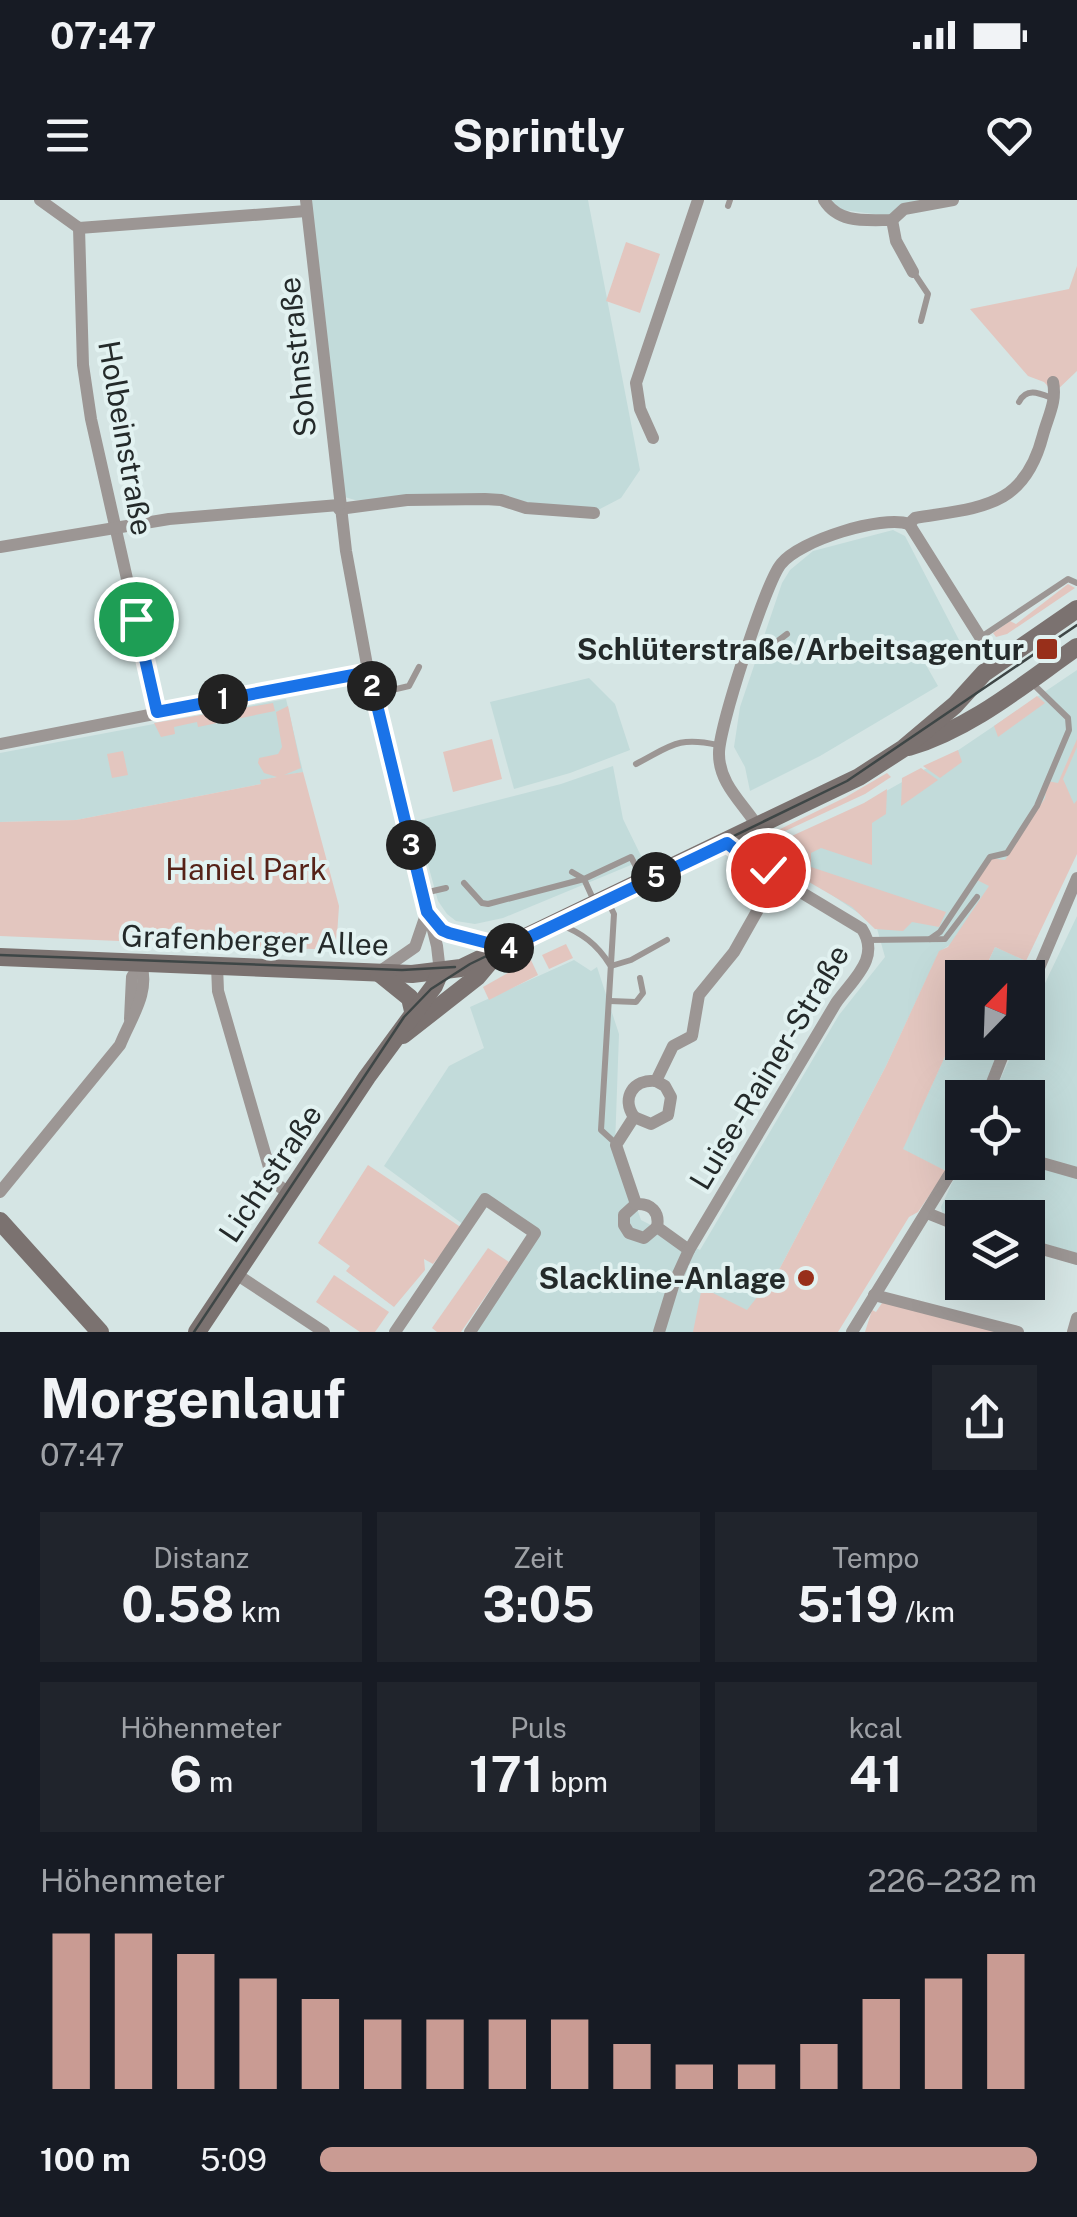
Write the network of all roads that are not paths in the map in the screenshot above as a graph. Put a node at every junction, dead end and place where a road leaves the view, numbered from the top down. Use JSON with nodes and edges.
{"nodes":[{"id":1,"x":40,"y":200,"type":"edge"},
{"id":2,"x":698,"y":200,"type":"edge"},
{"id":3,"x":824,"y":200,"type":"edge"},
{"id":4,"x":953,"y":200,"type":"edge"},
{"id":5,"x":306,"y":206,"type":"edge"},
{"id":6,"x":892,"y":220,"type":"junction"},
{"id":7,"x":79,"y":228,"type":"junction"},
{"id":8,"x":913,"y":272,"type":"joint"},
{"id":9,"x":921,"y":320,"type":"dead end"},
{"id":10,"x":1052,"y":382,"type":"dead end"},
{"id":11,"x":1055,"y":400,"type":"junction"},
{"id":12,"x":1019,"y":402,"type":"dead end"},
{"id":13,"x":653,"y":438,"type":"dead end"},
{"id":14,"x":339,"y":507,"type":"junction"},
{"id":15,"x":594,"y":513,"type":"dead end"},
{"id":16,"x":909,"y":524,"type":"junction"},
{"id":17,"x":114,"y":526,"type":"junction"},
{"id":18,"x":0,"y":547,"type":"edge"},
{"id":19,"x":1077,"y":583,"type":"edge"},
{"id":20,"x":1077,"y":609,"type":"edge"},
{"id":21,"x":787,"y":634,"type":"dead end"},
{"id":22,"x":980,"y":637,"type":"junction"},
{"id":23,"x":1077,"y":646,"type":"edge"},
{"id":24,"x":748,"y":650,"type":"junction"},
{"id":25,"x":997,"y":664,"type":"junction"},
{"id":26,"x":419,"y":667,"type":"dead end"},
{"id":27,"x":369,"y":672,"type":"junction"},
{"id":28,"x":1029,"y":680,"type":"junction"},
{"id":29,"x":374,"y":694,"type":"junction"},
{"id":30,"x":157,"y":712,"type":"junction"},
{"id":31,"x":0,"y":744,"type":"edge"},
{"id":32,"x":719,"y":746,"type":"junction"},
{"id":33,"x":904,"y":748,"type":"junction"},
{"id":34,"x":636,"y":764,"type":"dead end"},
{"id":35,"x":754,"y":829,"type":"junction"},
{"id":36,"x":727,"y":843,"type":"junction"},
{"id":37,"x":572,"y":872,"type":"dead end"},
{"id":38,"x":773,"y":873,"type":"junction"},
{"id":39,"x":1077,"y":878,"type":"edge"},
{"id":40,"x":584,"y":879,"type":"junction"},
{"id":41,"x":464,"y":883,"type":"dead end"},
{"id":42,"x":644,"y":883,"type":"junction"},
{"id":43,"x":446,"y":888,"type":"dead end"},
{"id":44,"x":423,"y":894,"type":"junction"},
{"id":45,"x":977,"y":897,"type":"dead end"},
{"id":46,"x":602,"y":903,"type":"junction"},
{"id":47,"x":1071,"y":907,"type":"edge"},
{"id":48,"x":428,"y":914,"type":"junction"},
{"id":49,"x":558,"y":924,"type":"junction"},
{"id":50,"x":930,"y":939,"type":"junction"},
{"id":51,"x":667,"y":940,"type":"dead end"},
{"id":52,"x":868,"y":940,"type":"junction"},
{"id":53,"x":501,"y":952,"type":"junction"},
{"id":54,"x":0,"y":957,"type":"edge"},
{"id":55,"x":1045,"y":960,"type":"edge"},
{"id":56,"x":141,"y":963,"type":"junction"},
{"id":57,"x":217,"y":966,"type":"junction"},
{"id":58,"x":611,"y":966,"type":"junction"},
{"id":59,"x":379,"y":972,"type":"junction"},
{"id":60,"x":440,"y":972,"type":"junction"},
{"id":61,"x":640,"y":978,"type":"dead end"},
{"id":62,"x":610,"y":1000,"type":"junction"},
{"id":63,"x":413,"y":1011,"type":"junction"},
{"id":64,"x":390,"y":1044,"type":"junction"},
{"id":65,"x":656,"y":1080,"type":"junction"},
{"id":66,"x":634,"y":1117,"type":"junction"},
{"id":67,"x":612,"y":1140,"type":"dead end"},
{"id":68,"x":1045,"y":1164,"type":"edge"},
{"id":69,"x":1077,"y":1172,"type":"edge"},
{"id":70,"x":947,"y":1180,"type":"edge"},
{"id":71,"x":0,"y":1192,"type":"edge"},
{"id":72,"x":290,"y":1194,"type":"junction"},
{"id":73,"x":636,"y":1204,"type":"junction"},
{"id":74,"x":927,"y":1213,"type":"junction"},
{"id":75,"x":945,"y":1220,"type":"edge"},
{"id":76,"x":0,"y":1222,"type":"edge"},
{"id":77,"x":656,"y":1227,"type":"junction"},
{"id":78,"x":690,"y":1250,"type":"junction"},
{"id":79,"x":1045,"y":1250,"type":"edge"},
{"id":80,"x":1077,"y":1259,"type":"edge"},
{"id":81,"x":236,"y":1274,"type":"junction"},
{"id":82,"x":874,"y":1294,"type":"junction"},
{"id":83,"x":1077,"y":1318,"type":"edge"},
{"id":84,"x":856,"y":1330,"type":"edge"},
{"id":85,"x":100,"y":1332,"type":"edge"},
{"id":86,"x":197,"y":1332,"type":"edge"},
{"id":87,"x":324,"y":1332,"type":"edge"},
{"id":88,"x":395,"y":1332,"type":"edge"},
{"id":89,"x":470,"y":1332,"type":"edge"},
{"id":90,"x":659,"y":1332,"type":"edge"},
{"id":91,"x":1018,"y":1332,"type":"edge"},
{"id":92,"x":1073,"y":1332,"type":"edge"}],
"edges":[{"from":1,"to":7,"type":"street"},
{"from":2,"to":13,"type":"street"},
{"from":3,"to":6,"type":"street"},
{"from":4,"to":6,"type":"street"},
{"from":5,"to":7,"type":"street"},
{"from":5,"to":14,"type":"street","name":"Sohnstraße"},
{"from":6,"to":8,"type":"street"},
{"from":7,"to":17,"type":"street","name":"Holbeinstraße"},
{"from":8,"to":9,"type":"lane"},
{"from":10,"to":11,"type":"street"},
{"from":11,"to":12,"type":"lane"},
{"from":11,"to":16,"type":"street"},
{"from":14,"to":15,"type":"street"},
{"from":14,"to":17,"type":"street"},
{"from":14,"to":27,"type":"street","name":"Sohnstraße"},
{"from":16,"to":22,"type":"street"},
{"from":16,"to":24,"type":"street"},
{"from":17,"to":18,"type":"street"},
{"from":17,"to":30,"type":"street","name":"Holbeinstraße"},
{"from":19,"to":22,"type":"lane"},
{"from":20,"to":25,"type":"main road","name":"Grafenberger Allee"},
{"from":21,"to":24,"type":"lane"},
{"from":22,"to":25,"type":"street"},
{"from":23,"to":28,"type":"main road","name":"Grafenberger Allee"},
{"from":24,"to":32,"type":"street"},
{"from":25,"to":33,"type":"main road","name":"Grafenberger Allee"},
{"from":26,"to":29,"type":"lane"},
{"from":27,"to":29,"type":"street","name":"Sohnstraße"},
{"from":27,"to":30,"type":"street"},
{"from":28,"to":33,"type":"main road","name":"Grafenberger Allee"},
{"from":28,"to":50,"type":"lane"},
{"from":29,"to":44,"type":"street","name":"Sohnstraße"},
{"from":30,"to":31,"type":"street"},
{"from":32,"to":34,"type":"lane"},
{"from":32,"to":35,"type":"street"},
{"from":33,"to":35,"type":"main road","name":"Grafenberger Allee"},
{"from":35,"to":36,"type":"main road","name":"Grafenberger Allee"},
{"from":35,"to":38,"type":"street"},
{"from":36,"to":38,"type":"street","name":"Luise-Rainer-Straße"},
{"from":36,"to":42,"type":"main road","name":"Grafenberger Allee"},
{"from":37,"to":40,"type":"lane"},
{"from":38,"to":52,"type":"street","name":"Luise-Rainer-Straße"},
{"from":38,"to":65,"type":"street"},
{"from":39,"to":47,"type":"street"},
{"from":40,"to":41,"type":"lane"},
{"from":40,"to":42,"type":"lane"},
{"from":40,"to":46,"type":"lane"},
{"from":42,"to":46,"type":"main road","name":"Grafenberger Allee"},
{"from":43,"to":44,"type":"lane"},
{"from":44,"to":48,"type":"street","name":"Sohnstraße"},
{"from":45,"to":50,"type":"lane"},
{"from":46,"to":49,"type":"main road","name":"Grafenberger Allee"},
{"from":46,"to":58,"type":"lane"},
{"from":47,"to":55,"type":"street"},
{"from":48,"to":53,"type":"street"},
{"from":48,"to":59,"type":"street"},
{"from":48,"to":60,"type":"street","name":"Sohnstraße"},
{"from":49,"to":53,"type":"main road","name":"Grafenberger Allee"},
{"from":49,"to":58,"type":"lane"},
{"from":50,"to":52,"type":"lane"},
{"from":51,"to":58,"type":"lane"},
{"from":52,"to":78,"type":"street","name":"Luise-Rainer-Straße"},
{"from":53,"to":60,"type":"main road","name":"Grafenberger Allee"},
{"from":53,"to":64,"type":"main road"},
{"from":54,"to":56,"type":"main road","name":"Grafenberger Allee"},
{"from":56,"to":57,"type":"main road","name":"Grafenberger Allee"},
{"from":56,"to":71,"type":"street"},
{"from":57,"to":59,"type":"main road","name":"Grafenberger Allee"},
{"from":57,"to":72,"type":"street"},
{"from":58,"to":62,"type":"lane"},
{"from":59,"to":60,"type":"main road","name":"Grafenberger Allee"},
{"from":59,"to":63,"type":"main road"},
{"from":60,"to":63,"type":"main road","name":"Lichtstraße"},
{"from":61,"to":62,"type":"lane"},
{"from":62,"to":67,"type":"lane"},
{"from":63,"to":64,"type":"main road","name":"Lichtstraße"},
{"from":64,"to":72,"type":"main road","name":"Lichtstraße"},
{"from":65,"to":66,"type":"street"},
{"from":65,"to":66,"type":"street"},
{"from":66,"to":73,"type":"street"},
{"from":68,"to":69,"type":"street"},
{"from":70,"to":74,"type":"street"},
{"from":72,"to":81,"type":"main road","name":"Lichtstraße"},
{"from":73,"to":77,"type":"street"},
{"from":73,"to":77,"type":"street"},
{"from":74,"to":75,"type":"street"},
{"from":74,"to":82,"type":"street"},
{"from":76,"to":85,"type":"main road"},
{"from":77,"to":78,"type":"street"},
{"from":78,"to":90,"type":"street","name":"Luise-Rainer-Straße"},
{"from":79,"to":80,"type":"street"},
{"from":81,"to":86,"type":"main road","name":"Lichtstraße"},
{"from":81,"to":87,"type":"street"},
{"from":82,"to":84,"type":"street"},
{"from":82,"to":91,"type":"street"},
{"from":83,"to":92,"type":"street"},
{"from":88,"to":89,"type":"street"}]}
